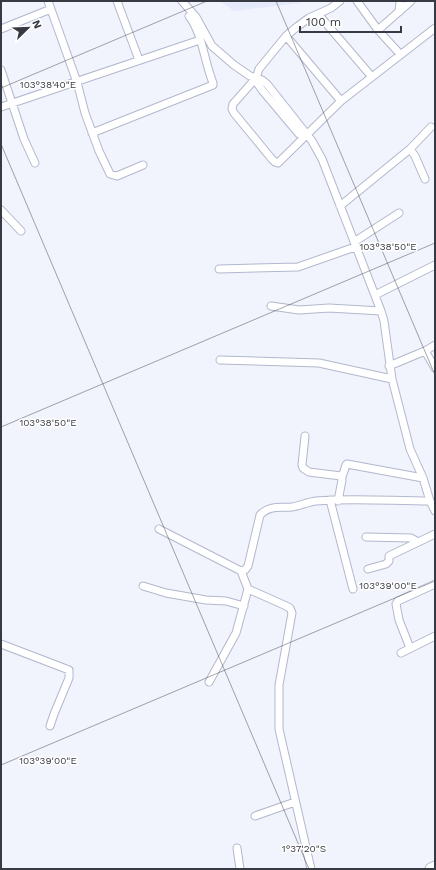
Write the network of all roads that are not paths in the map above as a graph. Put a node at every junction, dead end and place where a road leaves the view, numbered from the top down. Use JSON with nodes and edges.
{"nodes":[{"id":1,"x":48,"y":1,"type":"edge"},
{"id":2,"x":118,"y":1,"type":"edge"},
{"id":3,"x":178,"y":1,"type":"edge"},
{"id":4,"x":182,"y":1,"type":"edge"},
{"id":5,"x":340,"y":1,"type":"edge"},
{"id":6,"x":400,"y":1,"type":"edge"},
{"id":7,"x":411,"y":1,"type":"edge"},
{"id":8,"x":359,"y":2,"type":"edge"},
{"id":9,"x":51,"y":9,"type":"junction"},
{"id":10,"x":399,"y":12,"type":"junction"},
{"id":11,"x":318,"y":14,"type":"junction"},
{"id":12,"x":435,"y":28,"type":"edge"},
{"id":13,"x":1,"y":29,"type":"edge"},
{"id":14,"x":378,"y":30,"type":"junction"},
{"id":15,"x":286,"y":36,"type":"junction"},
{"id":16,"x":200,"y":40,"type":"junction"},
{"id":17,"x":400,"y":54,"type":"junction"},
{"id":18,"x":139,"y":60,"type":"junction"},
{"id":19,"x":1,"y":70,"type":"edge"},
{"id":20,"x":372,"y":77,"type":"junction"},
{"id":21,"x":256,"y":78,"type":"junction"},
{"id":22,"x":77,"y":82,"type":"junction"},
{"id":23,"x":341,"y":101,"type":"junction"},
{"id":24,"x":12,"y":104,"type":"junction"},
{"id":25,"x":1,"y":107,"type":"edge"},
{"id":26,"x":431,"y":128,"type":"dead end"},
{"id":27,"x":92,"y":133,"type":"junction"},
{"id":28,"x":307,"y":135,"type":"junction"},
{"id":29,"x":410,"y":149,"type":"junction"},
{"id":30,"x":35,"y":163,"type":"dead end"},
{"id":31,"x":143,"y":165,"type":"dead end"},
{"id":32,"x":425,"y":179,"type":"dead end"},
{"id":33,"x":340,"y":206,"type":"junction"},
{"id":34,"x":1,"y":210,"type":"edge"},
{"id":35,"x":399,"y":213,"type":"dead end"},
{"id":36,"x":21,"y":231,"type":"dead end"},
{"id":37,"x":354,"y":244,"type":"junction"},
{"id":38,"x":435,"y":265,"type":"edge"},
{"id":39,"x":219,"y":269,"type":"dead end"},
{"id":40,"x":375,"y":295,"type":"junction"},
{"id":41,"x":271,"y":306,"type":"dead end"},
{"id":42,"x":381,"y":311,"type":"junction"},
{"id":43,"x":435,"y":345,"type":"edge"},
{"id":44,"x":425,"y":351,"type":"junction"},
{"id":45,"x":220,"y":360,"type":"dead end"},
{"id":46,"x":389,"y":366,"type":"junction"},
{"id":47,"x":435,"y":368,"type":"edge"},
{"id":48,"x":392,"y":379,"type":"junction"},
{"id":49,"x":305,"y":436,"type":"dead end"},
{"id":50,"x":342,"y":478,"type":"junction"},
{"id":51,"x":423,"y":478,"type":"junction"},
{"id":52,"x":330,"y":500,"type":"junction"},
{"id":53,"x":338,"y":501,"type":"junction"},
{"id":54,"x":430,"y":501,"type":"junction"},
{"id":55,"x":435,"y":511,"type":"edge"},
{"id":56,"x":159,"y":530,"type":"dead end"},
{"id":57,"x":435,"y":534,"type":"edge"},
{"id":58,"x":366,"y":537,"type":"dead end"},
{"id":59,"x":418,"y":542,"type":"junction"},
{"id":60,"x":368,"y":569,"type":"dead end"},
{"id":61,"x":241,"y":571,"type":"junction"},
{"id":62,"x":435,"y":584,"type":"edge"},
{"id":63,"x":143,"y":586,"type":"dead end"},
{"id":64,"x":248,"y":589,"type":"junction"},
{"id":65,"x":353,"y":589,"type":"dead end"},
{"id":66,"x":244,"y":606,"type":"junction"},
{"id":67,"x":435,"y":636,"type":"edge"},
{"id":68,"x":1,"y":644,"type":"edge"},
{"id":69,"x":410,"y":648,"type":"junction"},
{"id":70,"x":401,"y":653,"type":"dead end"},
{"id":71,"x":209,"y":682,"type":"dead end"},
{"id":72,"x":50,"y":726,"type":"dead end"},
{"id":73,"x":295,"y":802,"type":"junction"},
{"id":74,"x":255,"y":816,"type":"dead end"},
{"id":75,"x":237,"y":848,"type":"dead end"},
{"id":76,"x":435,"y":867,"type":"edge"},
{"id":77,"x":240,"y":869,"type":"edge"},
{"id":78,"x":311,"y":869,"type":"edge"},
{"id":79,"x":431,"y":869,"type":"edge"}],
"edges":[{"from":1,"to":9,"type":"street"},
{"from":2,"to":18,"type":"street"},
{"from":3,"to":16,"type":"street"},
{"from":4,"to":21,"type":"street"},
{"from":5,"to":11,"type":"street"},
{"from":6,"to":10,"type":"street"},
{"from":7,"to":10,"type":"street"},
{"from":8,"to":14,"type":"street"},
{"from":9,"to":13,"type":"street"},
{"from":9,"to":22,"type":"street"},
{"from":10,"to":14,"type":"street"},
{"from":11,"to":15,"type":"street"},
{"from":11,"to":20,"type":"street"},
{"from":12,"to":17,"type":"street"},
{"from":14,"to":17,"type":"street"},
{"from":15,"to":21,"type":"street"},
{"from":15,"to":23,"type":"street"},
{"from":16,"to":18,"type":"street"},
{"from":16,"to":27,"type":"street"},
{"from":17,"to":20,"type":"street"},
{"from":18,"to":22,"type":"street"},
{"from":19,"to":24,"type":"street"},
{"from":20,"to":23,"type":"street"},
{"from":21,"to":28,"type":"street"},
{"from":21,"to":28,"type":"street"},
{"from":22,"to":24,"type":"street"},
{"from":22,"to":27,"type":"street"},
{"from":23,"to":28,"type":"street"},
{"from":24,"to":25,"type":"street"},
{"from":24,"to":30,"type":"street"},
{"from":26,"to":29,"type":"street"},
{"from":27,"to":31,"type":"street"},
{"from":28,"to":33,"type":"street"},
{"from":29,"to":32,"type":"street"},
{"from":29,"to":33,"type":"street"},
{"from":33,"to":37,"type":"street"},
{"from":34,"to":36,"type":"street"},
{"from":35,"to":37,"type":"street"},
{"from":37,"to":39,"type":"street"},
{"from":37,"to":40,"type":"street"},
{"from":38,"to":40,"type":"street"},
{"from":40,"to":42,"type":"street"},
{"from":41,"to":42,"type":"street"},
{"from":42,"to":46,"type":"street"},
{"from":43,"to":44,"type":"street"},
{"from":44,"to":46,"type":"street"},
{"from":44,"to":47,"type":"street"},
{"from":45,"to":48,"type":"street"},
{"from":46,"to":48,"type":"street"},
{"from":48,"to":51,"type":"street"},
{"from":49,"to":50,"type":"street"},
{"from":50,"to":51,"type":"street"},
{"from":50,"to":53,"type":"street"},
{"from":51,"to":54,"type":"street"},
{"from":52,"to":53,"type":"street"},
{"from":52,"to":61,"type":"street"},
{"from":52,"to":65,"type":"street"},
{"from":53,"to":54,"type":"street"},
{"from":54,"to":55,"type":"street"},
{"from":56,"to":61,"type":"street"},
{"from":57,"to":59,"type":"street"},
{"from":58,"to":59,"type":"street"},
{"from":59,"to":60,"type":"street"},
{"from":61,"to":64,"type":"street"},
{"from":62,"to":69,"type":"street"},
{"from":63,"to":66,"type":"street"},
{"from":64,"to":66,"type":"street"},
{"from":64,"to":73,"type":"street"},
{"from":66,"to":71,"type":"street"},
{"from":67,"to":69,"type":"street"},
{"from":68,"to":72,"type":"street"},
{"from":69,"to":70,"type":"street"},
{"from":73,"to":74,"type":"street"},
{"from":73,"to":78,"type":"street"},
{"from":75,"to":77,"type":"street"},
{"from":76,"to":79,"type":"highway"}]}
